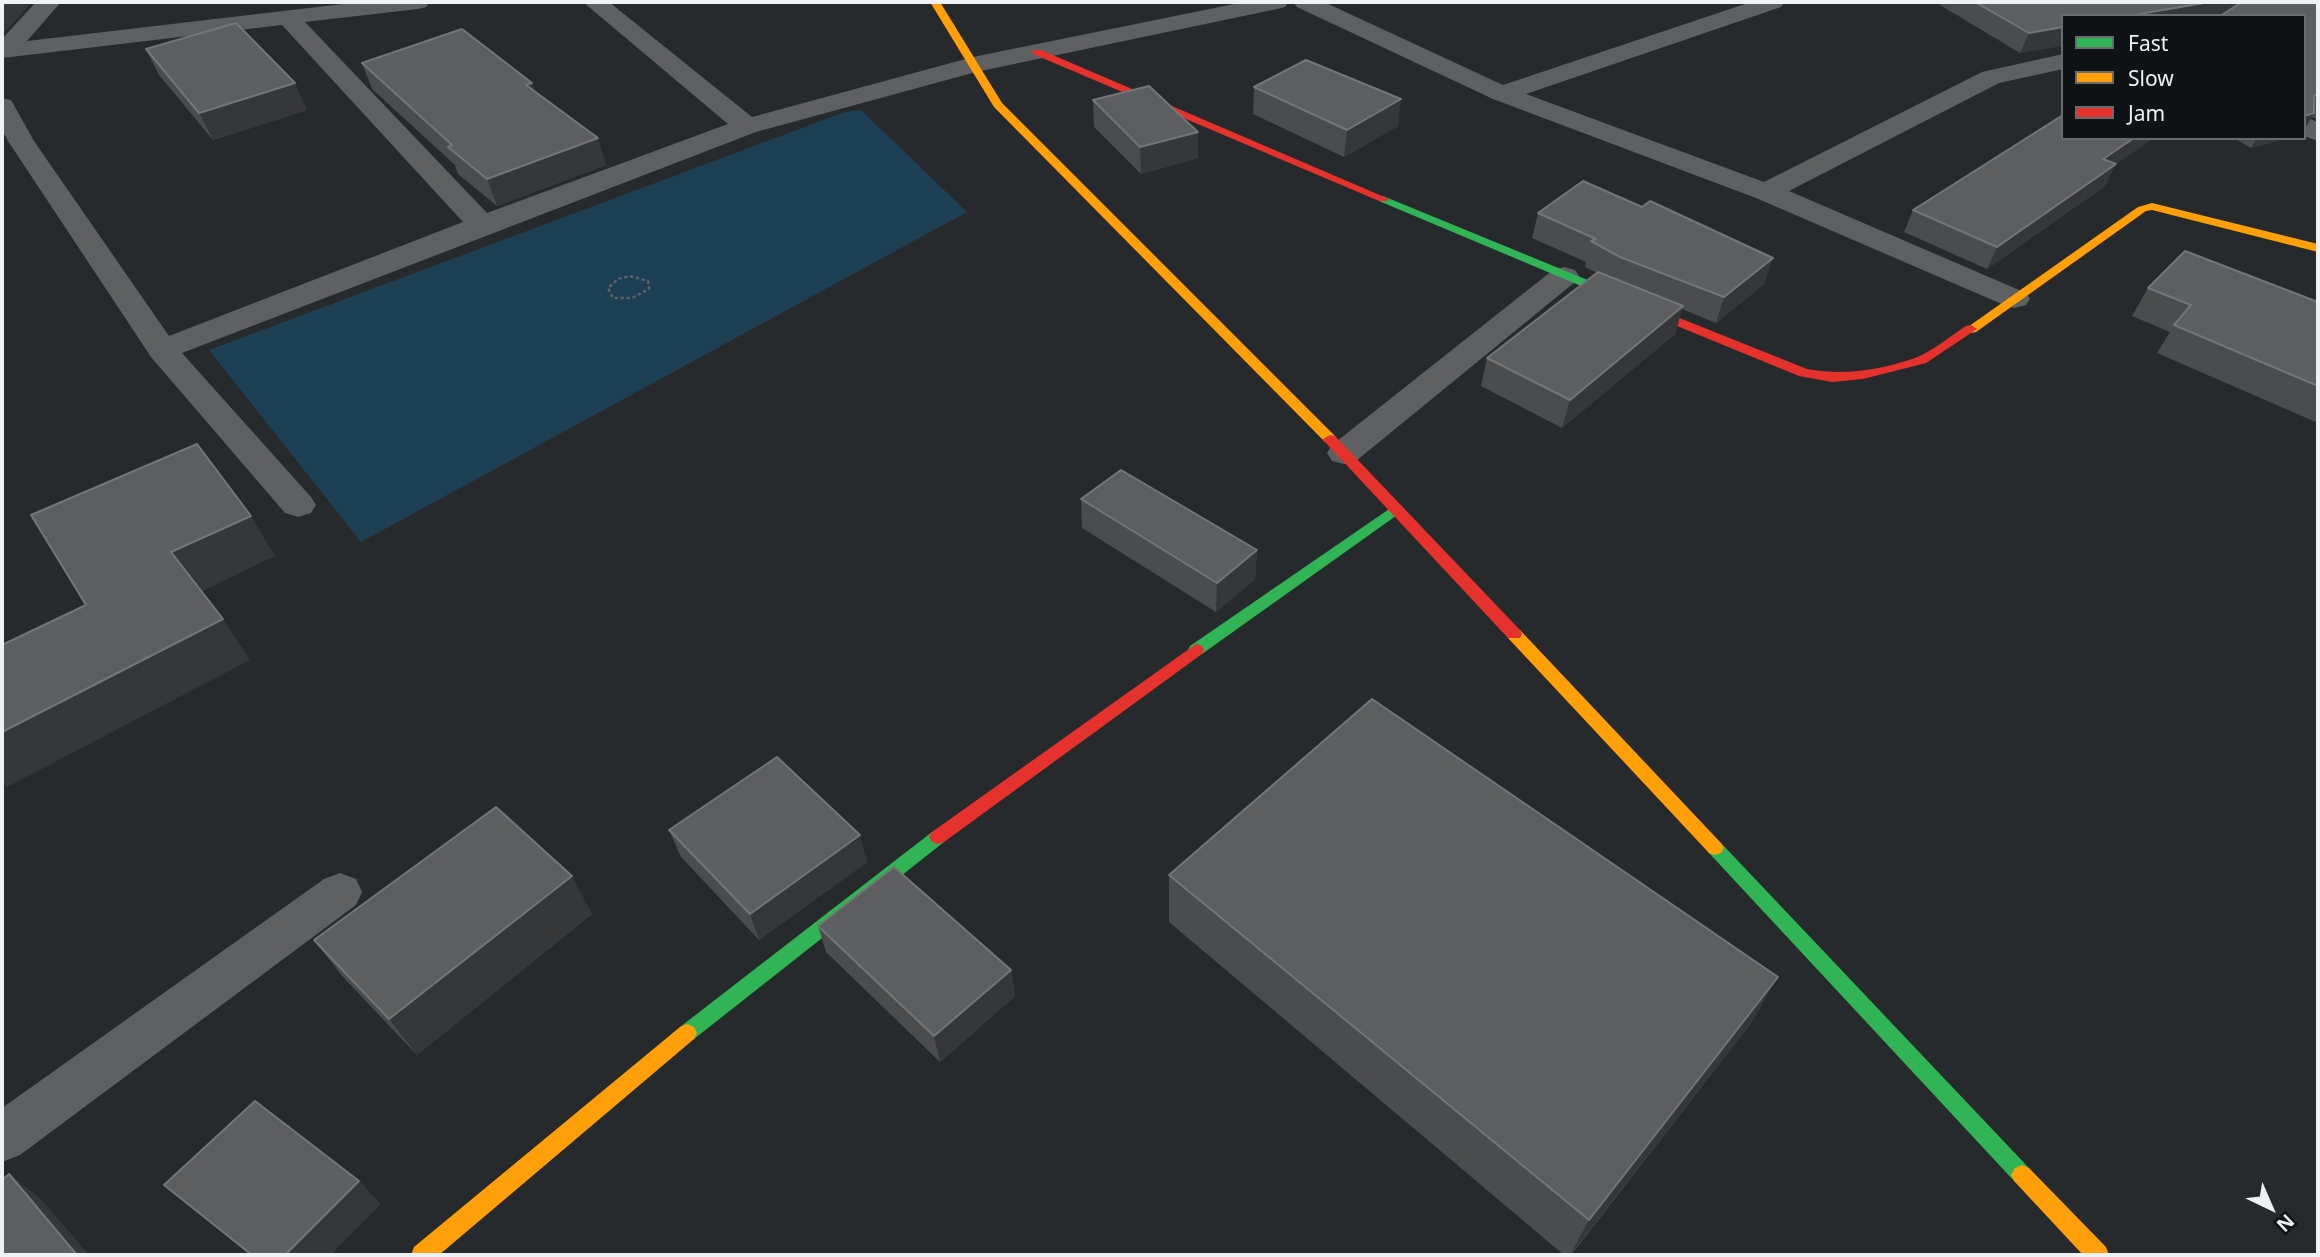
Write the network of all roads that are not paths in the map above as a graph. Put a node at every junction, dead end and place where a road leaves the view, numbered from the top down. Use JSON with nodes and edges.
{"nodes":[{"id":1,"x":49,"y":2,"type":"edge"},
{"id":2,"x":252,"y":2,"type":"edge"},
{"id":3,"x":418,"y":2,"type":"edge"},
{"id":4,"x":595,"y":2,"type":"edge"},
{"id":5,"x":935,"y":2,"type":"edge"},
{"id":6,"x":1277,"y":2,"type":"edge"},
{"id":7,"x":1305,"y":2,"type":"edge"},
{"id":8,"x":1773,"y":2,"type":"edge"},
{"id":9,"x":287,"y":17,"type":"junction"},
{"id":10,"x":238,"y":23,"type":"junction"},
{"id":11,"x":3,"y":51,"type":"edge"},
{"id":12,"x":1037,"y":52,"type":"junction"},
{"id":13,"x":2061,"y":61,"type":"edge"},
{"id":14,"x":973,"y":65,"type":"junction"},
{"id":15,"x":1502,"y":94,"type":"junction"},
{"id":16,"x":2,"y":106,"type":"edge"},
{"id":17,"x":747,"y":126,"type":"junction"},
{"id":18,"x":12,"y":143,"type":"edge"},
{"id":19,"x":1766,"y":192,"type":"junction"},
{"id":20,"x":482,"y":225,"type":"junction"},
{"id":21,"x":2318,"y":248,"type":"edge"},
{"id":22,"x":1564,"y":276,"type":"junction"},
{"id":23,"x":2015,"y":299,"type":"junction"},
{"id":24,"x":162,"y":350,"type":"junction"},
{"id":25,"x":1344,"y":453,"type":"junction"},
{"id":26,"x":298,"y":505,"type":"dead end"},
{"id":27,"x":1395,"y":510,"type":"junction"},
{"id":28,"x":340,"y":892,"type":"dead end"},
{"id":29,"x":2,"y":1138,"type":"edge"},
{"id":30,"x":422,"y":1255,"type":"edge"},
{"id":31,"x":2098,"y":1255,"type":"edge"}],
"edges":[{"from":1,"to":11,"type":"street"},
{"from":2,"to":10,"type":"street"},
{"from":3,"to":9,"type":"street"},
{"from":4,"to":17,"type":"street"},
{"from":5,"to":14,"type":"street"},
{"from":6,"to":12,"type":"street"},
{"from":7,"to":15,"type":"street"},
{"from":8,"to":15,"type":"street"},
{"from":9,"to":10,"type":"street"},
{"from":9,"to":20,"type":"street"},
{"from":10,"to":11,"type":"street"},
{"from":12,"to":14,"type":"street"},
{"from":12,"to":22,"type":"street"},
{"from":13,"to":19,"type":"street"},
{"from":14,"to":17,"type":"street"},
{"from":14,"to":25,"type":"street"},
{"from":15,"to":19,"type":"street"},
{"from":16,"to":18,"type":"street"},
{"from":17,"to":20,"type":"street"},
{"from":18,"to":24,"type":"street"},
{"from":19,"to":23,"type":"street"},
{"from":20,"to":24,"type":"street"},
{"from":21,"to":23,"type":"street"},
{"from":22,"to":23,"type":"street"},
{"from":22,"to":25,"type":"street"},
{"from":24,"to":26,"type":"street"},
{"from":25,"to":27,"type":"street"},
{"from":27,"to":30,"type":"street"},
{"from":27,"to":31,"type":"street"},
{"from":28,"to":29,"type":"street"}]}
